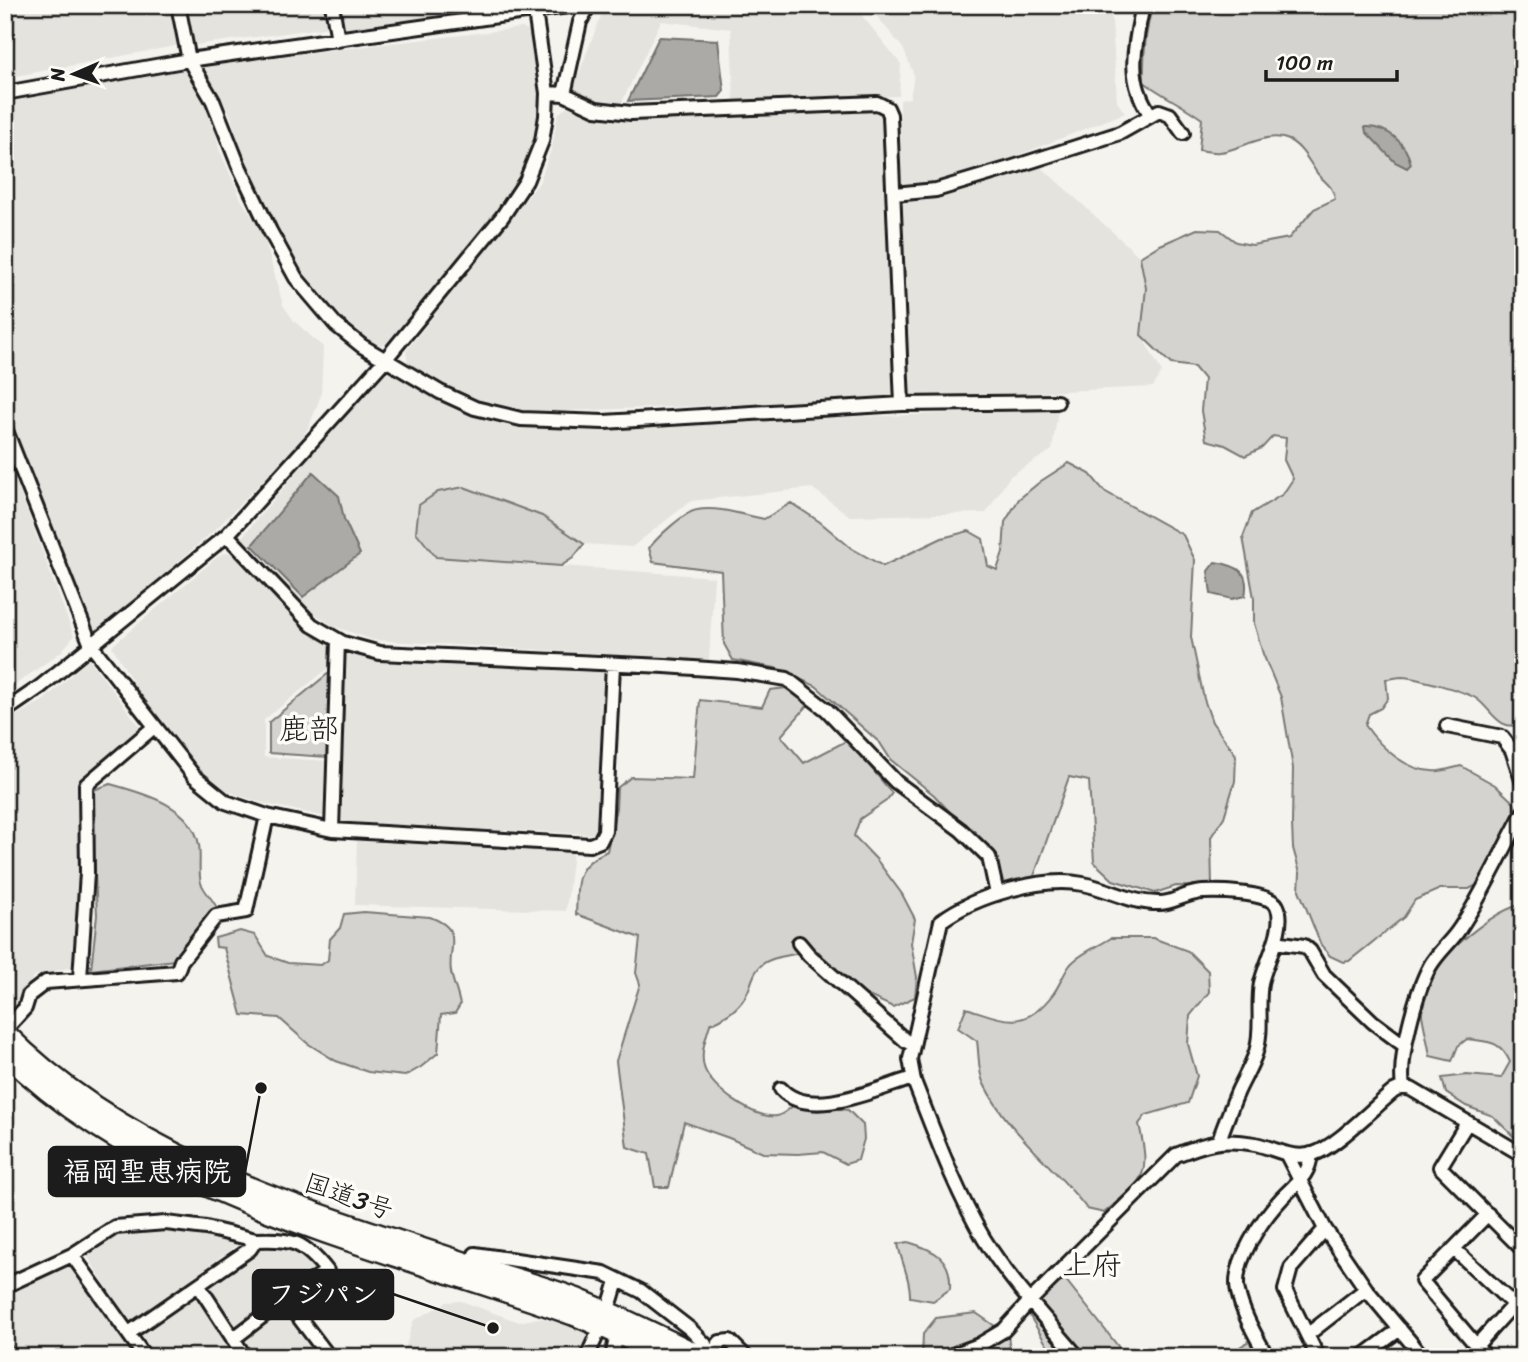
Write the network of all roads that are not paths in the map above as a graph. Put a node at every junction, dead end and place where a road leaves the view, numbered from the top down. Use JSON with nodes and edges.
{"nodes":[{"id":1,"x":178,"y":5,"type":"edge"},
{"id":2,"x":332,"y":5,"type":"edge"},
{"id":3,"x":575,"y":5,"type":"edge"},
{"id":4,"x":589,"y":5,"type":"edge"},
{"id":5,"x":1143,"y":5,"type":"edge"},
{"id":6,"x":534,"y":8,"type":"edge"},
{"id":7,"x":338,"y":40,"type":"junction"},
{"id":8,"x":189,"y":60,"type":"junction"},
{"id":9,"x":5,"y":93,"type":"edge"},
{"id":10,"x":547,"y":93,"type":"junction"},
{"id":11,"x":564,"y":94,"type":"junction"},
{"id":12,"x":1151,"y":115,"type":"junction"},
{"id":13,"x":1183,"y":133,"type":"dead end"},
{"id":14,"x":894,"y":194,"type":"junction"},
{"id":15,"x":384,"y":361,"type":"junction"},
{"id":16,"x":1057,"y":402,"type":"dead end"},
{"id":17,"x":902,"y":404,"type":"junction"},
{"id":18,"x":5,"y":428,"type":"edge"},
{"id":19,"x":228,"y":535,"type":"junction"},
{"id":20,"x":338,"y":640,"type":"junction"},
{"id":21,"x":91,"y":645,"type":"junction"},
{"id":22,"x":612,"y":665,"type":"junction"},
{"id":23,"x":5,"y":711,"type":"edge"},
{"id":24,"x":1447,"y":726,"type":"dead end"},
{"id":25,"x":154,"y":727,"type":"junction"},
{"id":26,"x":1523,"y":783,"type":"edge"},
{"id":27,"x":1523,"y":813,"type":"edge"},
{"id":28,"x":267,"y":816,"type":"junction"},
{"id":29,"x":332,"y":830,"type":"junction"},
{"id":30,"x":997,"y":894,"type":"junction"},
{"id":31,"x":1275,"y":942,"type":"junction"},
{"id":32,"x":799,"y":943,"type":"dead end"},
{"id":33,"x":80,"y":978,"type":"junction"},
{"id":34,"x":5,"y":1031,"type":"edge"},
{"id":35,"x":913,"y":1045,"type":"junction"},
{"id":36,"x":1405,"y":1046,"type":"junction"},
{"id":37,"x":5,"y":1053,"type":"edge"},
{"id":38,"x":913,"y":1078,"type":"junction"},
{"id":39,"x":1402,"y":1087,"type":"junction"},
{"id":40,"x":781,"y":1089,"type":"dead end"},
{"id":41,"x":1467,"y":1123,"type":"junction"},
{"id":42,"x":1219,"y":1140,"type":"junction"},
{"id":43,"x":1311,"y":1154,"type":"junction"},
{"id":44,"x":1287,"y":1155,"type":"junction"},
{"id":45,"x":1523,"y":1155,"type":"edge"},
{"id":46,"x":1301,"y":1178,"type":"junction"},
{"id":47,"x":1488,"y":1213,"type":"junction"},
{"id":48,"x":1325,"y":1229,"type":"junction"},
{"id":49,"x":256,"y":1240,"type":"junction"},
{"id":50,"x":1454,"y":1249,"type":"junction"},
{"id":51,"x":1523,"y":1250,"type":"edge"},
{"id":52,"x":72,"y":1255,"type":"junction"},
{"id":53,"x":472,"y":1265,"type":"junction"},
{"id":54,"x":617,"y":1281,"type":"junction"},
{"id":55,"x":5,"y":1286,"type":"edge"},
{"id":56,"x":199,"y":1286,"type":"junction"},
{"id":57,"x":1366,"y":1289,"type":"junction"},
{"id":58,"x":1523,"y":1294,"type":"edge"},
{"id":59,"x":285,"y":1298,"type":"junction"},
{"id":60,"x":1031,"y":1300,"type":"junction"},
{"id":61,"x":611,"y":1301,"type":"dead end"},
{"id":62,"x":1513,"y":1304,"type":"junction"},
{"id":63,"x":1400,"y":1329,"type":"junction"},
{"id":64,"x":129,"y":1333,"type":"junction"},
{"id":65,"x":617,"y":1334,"type":"junction"},
{"id":66,"x":1307,"y":1335,"type":"junction"},
{"id":67,"x":596,"y":1337,"type":"dead end"},
{"id":68,"x":233,"y":1339,"type":"junction"},
{"id":69,"x":1476,"y":1346,"type":"junction"},
{"id":70,"x":5,"y":1352,"type":"edge"},
{"id":71,"x":710,"y":1353,"type":"edge"},
{"id":72,"x":6,"y":1357,"type":"edge"},
{"id":73,"x":145,"y":1357,"type":"edge"},
{"id":74,"x":244,"y":1357,"type":"edge"},
{"id":75,"x":329,"y":1357,"type":"edge"},
{"id":76,"x":587,"y":1357,"type":"edge"},
{"id":77,"x":612,"y":1357,"type":"edge"},
{"id":78,"x":665,"y":1357,"type":"edge"},
{"id":79,"x":746,"y":1357,"type":"edge"},
{"id":80,"x":947,"y":1357,"type":"edge"},
{"id":81,"x":1078,"y":1357,"type":"edge"},
{"id":82,"x":1266,"y":1357,"type":"edge"},
{"id":83,"x":1318,"y":1357,"type":"edge"},
{"id":84,"x":1362,"y":1357,"type":"edge"},
{"id":85,"x":1423,"y":1357,"type":"edge"},
{"id":86,"x":1486,"y":1357,"type":"edge"}],
"edges":[{"from":1,"to":8,"type":"street"},
{"from":2,"to":7,"type":"street"},
{"from":3,"to":6,"type":"street"},
{"from":4,"to":11,"type":"street"},
{"from":5,"to":12,"type":"street"},
{"from":6,"to":7,"type":"street"},
{"from":6,"to":10,"type":"street"},
{"from":7,"to":8,"type":"street"},
{"from":8,"to":9,"type":"street"},
{"from":8,"to":15,"type":"street"},
{"from":10,"to":11,"type":"street"},
{"from":10,"to":15,"type":"street"},
{"from":11,"to":14,"type":"street"},
{"from":12,"to":13,"type":"street"},
{"from":12,"to":14,"type":"street"},
{"from":14,"to":17,"type":"street"},
{"from":15,"to":17,"type":"street"},
{"from":15,"to":19,"type":"street"},
{"from":16,"to":17,"type":"street"},
{"from":18,"to":21,"type":"street"},
{"from":19,"to":20,"type":"street"},
{"from":19,"to":21,"type":"street"},
{"from":20,"to":22,"type":"street"},
{"from":20,"to":29,"type":"street"},
{"from":21,"to":23,"type":"street"},
{"from":21,"to":25,"type":"street"},
{"from":22,"to":29,"type":"street"},
{"from":22,"to":30,"type":"street"},
{"from":24,"to":26,"type":"street"},
{"from":25,"to":28,"type":"street"},
{"from":25,"to":33,"type":"street"},
{"from":27,"to":36,"type":"street"},
{"from":28,"to":29,"type":"street"},
{"from":28,"to":33,"type":"street"},
{"from":30,"to":31,"type":"street"},
{"from":30,"to":35,"type":"street"},
{"from":31,"to":36,"type":"street"},
{"from":31,"to":42,"type":"street"},
{"from":32,"to":35,"type":"street"},
{"from":33,"to":34,"type":"street"},
{"from":34,"to":53,"type":"highway","name":"国道3号"},
{"from":35,"to":38,"type":"street"},
{"from":36,"to":39,"type":"street"},
{"from":37,"to":65,"type":"highway","name":"国道3号"},
{"from":38,"to":40,"type":"street"},
{"from":38,"to":60,"type":"street"},
{"from":39,"to":41,"type":"street"},
{"from":39,"to":43,"type":"street"},
{"from":41,"to":45,"type":"street"},
{"from":41,"to":47,"type":"street"},
{"from":42,"to":44,"type":"street"},
{"from":42,"to":60,"type":"street"},
{"from":43,"to":44,"type":"street"},
{"from":43,"to":46,"type":"street"},
{"from":44,"to":46,"type":"street"},
{"from":46,"to":48,"type":"street"},
{"from":46,"to":82,"type":"street"},
{"from":47,"to":50,"type":"street"},
{"from":47,"to":51,"type":"street"},
{"from":48,"to":57,"type":"street"},
{"from":48,"to":66,"type":"street"},
{"from":49,"to":52,"type":"street"},
{"from":49,"to":56,"type":"street"},
{"from":49,"to":59,"type":"street"},
{"from":50,"to":62,"type":"street"},
{"from":50,"to":69,"type":"street"},
{"from":52,"to":55,"type":"street"},
{"from":52,"to":64,"type":"street"},
{"from":53,"to":54,"type":"street"},
{"from":53,"to":71,"type":"highway","name":"国道3号"},
{"from":54,"to":61,"type":"street"},
{"from":54,"to":71,"type":"street"},
{"from":56,"to":64,"type":"street"},
{"from":56,"to":68,"type":"street"},
{"from":57,"to":63,"type":"street"},
{"from":57,"to":66,"type":"street"},
{"from":58,"to":62,"type":"street"},
{"from":59,"to":68,"type":"street"},
{"from":59,"to":75,"type":"street"},
{"from":60,"to":80,"type":"street"},
{"from":60,"to":81,"type":"street"},
{"from":62,"to":69,"type":"street"},
{"from":63,"to":84,"type":"street"},
{"from":63,"to":85,"type":"street"},
{"from":64,"to":73,"type":"street"},
{"from":65,"to":77,"type":"street"},
{"from":65,"to":78,"type":"highway","name":"国道3号"},
{"from":66,"to":83,"type":"street"},
{"from":67,"to":76,"type":"street"},
{"from":68,"to":74,"type":"street"},
{"from":69,"to":86,"type":"street"},
{"from":70,"to":72,"type":"street"},
{"from":71,"to":79,"type":"street"}]}
